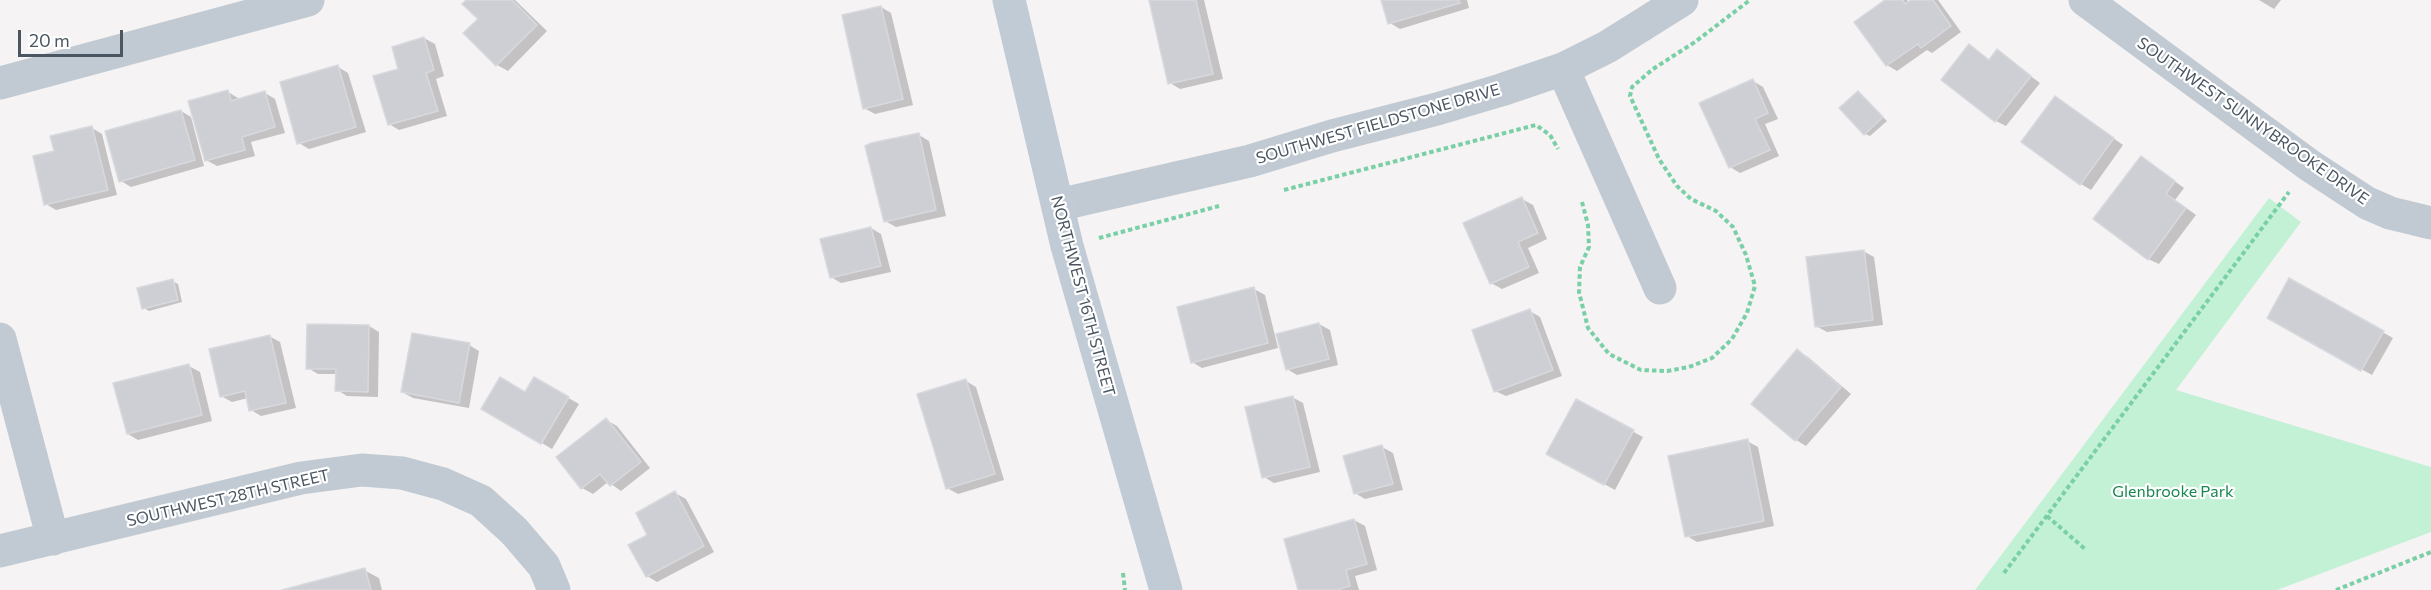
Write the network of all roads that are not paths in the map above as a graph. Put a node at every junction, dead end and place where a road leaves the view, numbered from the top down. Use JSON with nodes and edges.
{"nodes":[{"id":1,"x":308,"y":0,"type":"edge"},
{"id":2,"x":1009,"y":0,"type":"edge"},
{"id":3,"x":1682,"y":0,"type":"edge"},
{"id":4,"x":2085,"y":0,"type":"edge"},
{"id":5,"x":1563,"y":69,"type":"junction"},
{"id":6,"x":0,"y":83,"type":"edge"},
{"id":7,"x":1058,"y":205,"type":"junction"},
{"id":8,"x":2431,"y":223,"type":"edge"},
{"id":9,"x":1660,"y":288,"type":"dead end"},
{"id":10,"x":0,"y":339,"type":"edge"},
{"id":11,"x":52,"y":539,"type":"junction"},
{"id":12,"x":0,"y":551,"type":"edge"},
{"id":13,"x":554,"y":590,"type":"edge"},
{"id":14,"x":1166,"y":590,"type":"edge"}],
"edges":[{"from":1,"to":6,"type":"street"},
{"from":2,"to":7,"type":"main road","name":"NORTHWEST 16TH STREET"},
{"from":3,"to":5,"type":"street","name":"SOUTHWEST FIELDSTONE DRIVE"},
{"from":4,"to":8,"type":"street","name":"SOUTHWEST SUNNYBROOKE DRIVE"},
{"from":5,"to":7,"type":"street","name":"SOUTHWEST FIELDSTONE DRIVE"},
{"from":5,"to":9,"type":"street"},
{"from":7,"to":14,"type":"main road","name":"NORTHWEST 16TH STREET"},
{"from":10,"to":11,"type":"street"},
{"from":11,"to":12,"type":"street","name":"SOUTHWEST 28TH STREET"},
{"from":11,"to":13,"type":"street","name":"SOUTHWEST 28TH STREET"}]}
